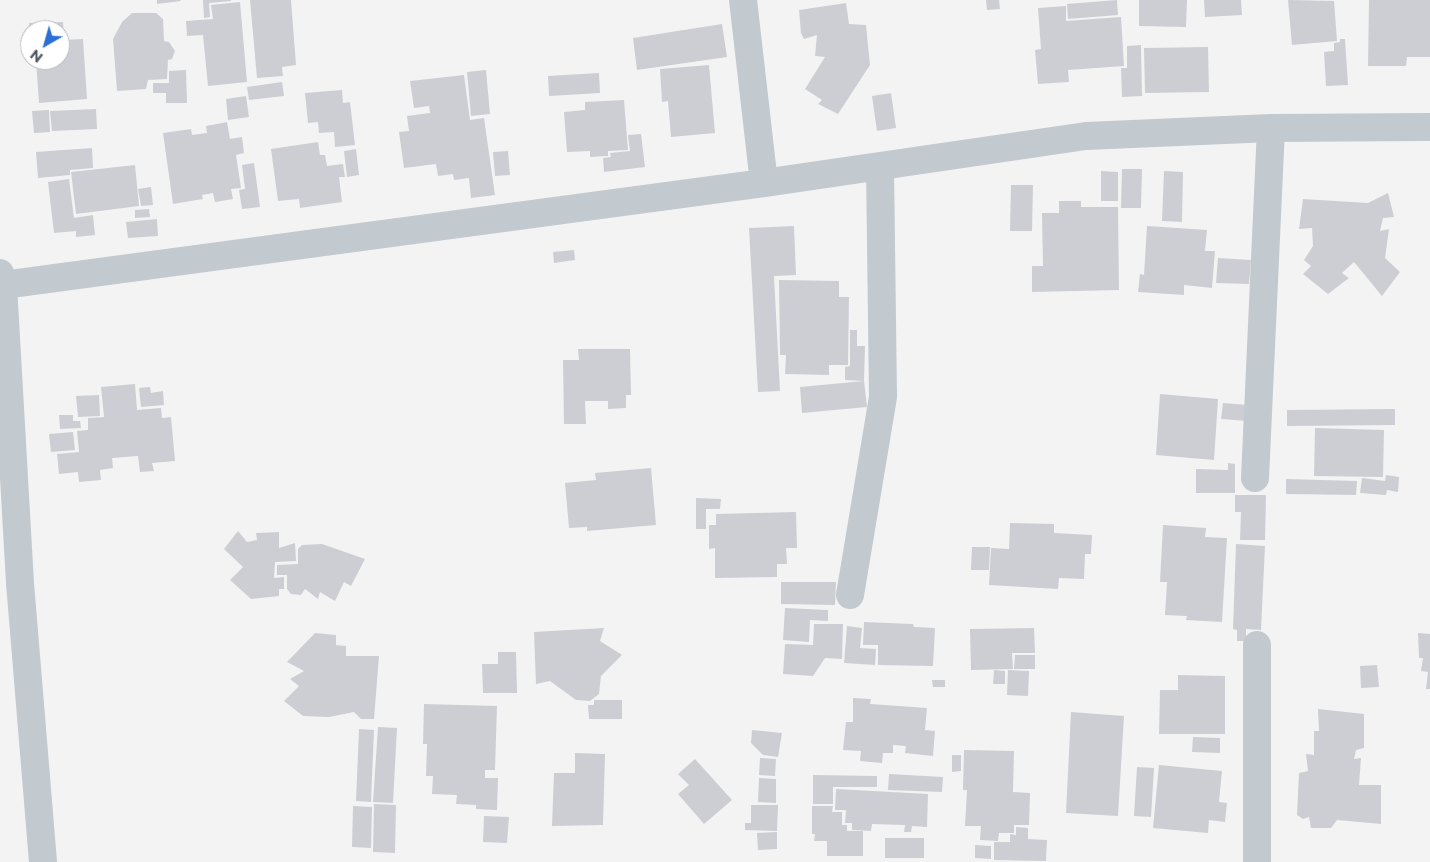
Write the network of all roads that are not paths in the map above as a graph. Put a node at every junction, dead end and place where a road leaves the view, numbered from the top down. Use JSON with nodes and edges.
{"nodes":[{"id":1,"x":743,"y":0,"type":"edge"},
{"id":2,"x":1430,"y":127,"type":"edge"},
{"id":3,"x":1271,"y":128,"type":"junction"},
{"id":4,"x":880,"y":166,"type":"junction"},
{"id":5,"x":764,"y":183,"type":"junction"},
{"id":6,"x":2,"y":279,"type":"edge"},
{"id":7,"x":1255,"y":478,"type":"dead end"},
{"id":8,"x":850,"y":595,"type":"dead end"},
{"id":9,"x":1257,"y":645,"type":"dead end"},
{"id":10,"x":43,"y":862,"type":"edge"},
{"id":11,"x":1257,"y":862,"type":"edge"}],
"edges":[{"from":1,"to":5,"type":"street"},
{"from":2,"to":3,"type":"street"},
{"from":3,"to":4,"type":"street"},
{"from":3,"to":7,"type":"street"},
{"from":4,"to":5,"type":"street"},
{"from":4,"to":8,"type":"street"},
{"from":5,"to":6,"type":"street"},
{"from":6,"to":10,"type":"street"},
{"from":9,"to":11,"type":"street"}]}
